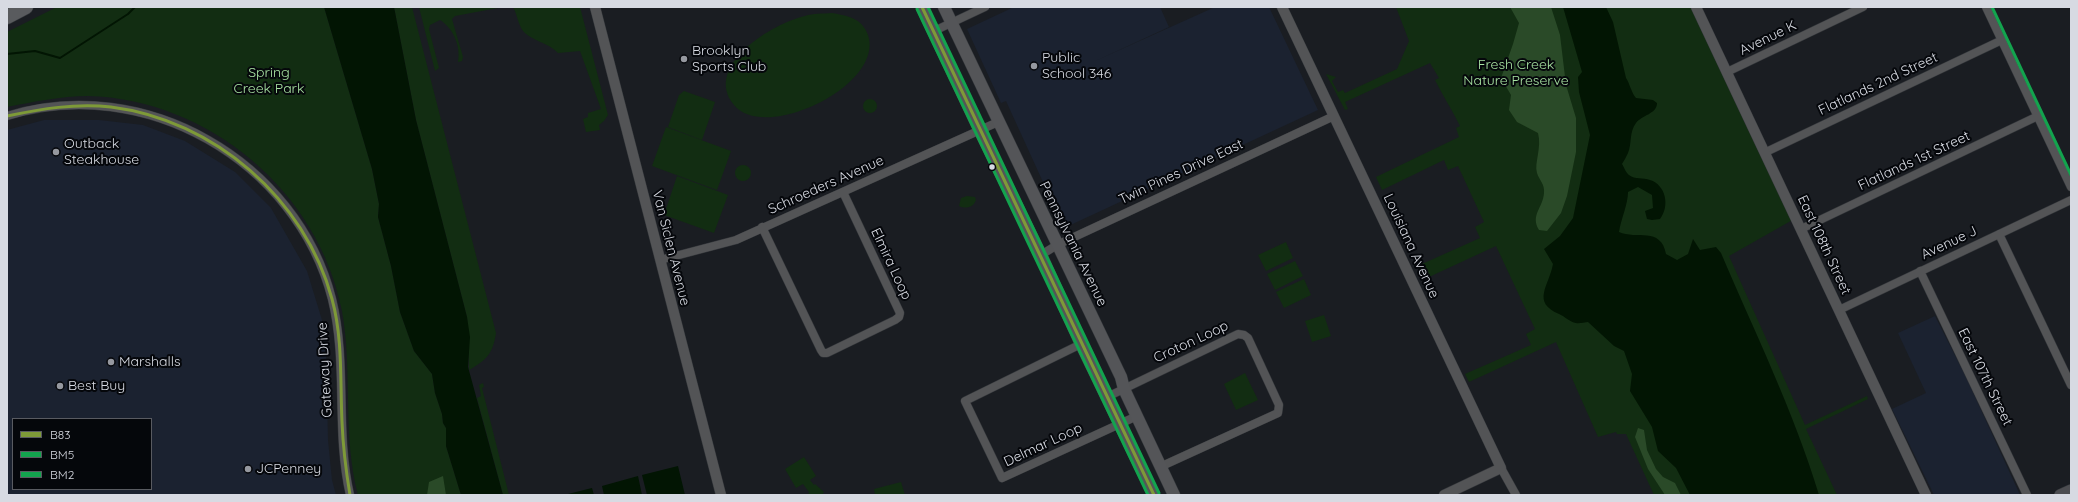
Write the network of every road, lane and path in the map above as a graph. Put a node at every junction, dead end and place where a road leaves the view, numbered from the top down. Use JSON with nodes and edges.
{"nodes":[{"id":1,"x":26,"y":7,"type":"edge"},
{"id":2,"x":595,"y":7,"type":"edge"},
{"id":3,"x":922,"y":7,"type":"edge"},
{"id":4,"x":944,"y":7,"type":"edge"},
{"id":5,"x":985,"y":7,"type":"edge"},
{"id":6,"x":1282,"y":7,"type":"edge"},
{"id":7,"x":1696,"y":7,"type":"edge"},
{"id":8,"x":1863,"y":7,"type":"edge"},
{"id":9,"x":1986,"y":7,"type":"edge"},
{"id":10,"x":7,"y":17,"type":"edge"},
{"id":11,"x":951,"y":23,"type":"junction"},
{"id":12,"x":934,"y":31,"type":"junction"},
{"id":13,"x":2002,"y":40,"type":"junction"},
{"id":14,"x":1727,"y":72,"type":"junction"},
{"id":15,"x":7,"y":116,"type":"edge"},
{"id":16,"x":1334,"y":116,"type":"junction"},
{"id":17,"x":2038,"y":116,"type":"junction"},
{"id":18,"x":998,"y":122,"type":"junction"},
{"id":19,"x":980,"y":131,"type":"junction"},
{"id":20,"x":1766,"y":152,"type":"junction"},
{"id":21,"x":2071,"y":187,"type":"edge"},
{"id":22,"x":843,"y":192,"type":"junction"},
{"id":23,"x":2071,"y":200,"type":"edge"},
{"id":24,"x":762,"y":228,"type":"junction"},
{"id":25,"x":1801,"y":228,"type":"junction"},
{"id":26,"x":1999,"y":234,"type":"junction"},
{"id":27,"x":1057,"y":245,"type":"junction"},
{"id":28,"x":1040,"y":255,"type":"junction"},
{"id":29,"x":660,"y":260,"type":"junction"},
{"id":30,"x":1920,"y":271,"type":"junction"},
{"id":31,"x":1839,"y":310,"type":"junction"},
{"id":32,"x":1081,"y":344,"type":"junction"},
{"id":33,"x":2071,"y":385,"type":"edge"},
{"id":34,"x":1124,"y":389,"type":"junction"},
{"id":35,"x":1107,"y":397,"type":"junction"},
{"id":36,"x":1137,"y":416,"type":"junction"},
{"id":37,"x":1120,"y":423,"type":"junction"},
{"id":38,"x":1162,"y":466,"type":"junction"},
{"id":39,"x":1501,"y":468,"type":"junction"},
{"id":40,"x":2071,"y":490,"type":"edge"},
{"id":41,"x":350,"y":495,"type":"edge"},
{"id":42,"x":721,"y":495,"type":"edge"},
{"id":43,"x":1154,"y":495,"type":"edge"},
{"id":44,"x":1174,"y":495,"type":"edge"},
{"id":45,"x":1444,"y":495,"type":"edge"},
{"id":46,"x":1516,"y":495,"type":"edge"},
{"id":47,"x":1926,"y":495,"type":"edge"},
{"id":48,"x":2027,"y":495,"type":"edge"},
{"id":49,"x":2060,"y":495,"type":"edge"}],
"edges":[{"from":1,"to":10,"type":"highway"},
{"from":2,"to":29,"type":"street","name":"Van Siclen Avenue"},
{"from":3,"to":12,"type":"main road"},
{"from":4,"to":11,"type":"main road","name":"Pennsylvania Avenue"},
{"from":5,"to":11,"type":"street"},
{"from":6,"to":16,"type":"street","name":"Louisiana Avenue"},
{"from":7,"to":14,"type":"street","name":"East 108th Street"},
{"from":8,"to":14,"type":"street","name":"Avenue K"},
{"from":9,"to":13,"type":"street"},
{"from":11,"to":12,"type":"street"},
{"from":11,"to":18,"type":"main road","name":"Pennsylvania Avenue"},
{"from":12,"to":19,"type":"main road"},
{"from":13,"to":17,"type":"street"},
{"from":13,"to":20,"type":"street","name":"Flatlands 2nd Street"},
{"from":14,"to":20,"type":"street","name":"East 108th Street"},
{"from":15,"to":41,"type":"street","name":"Gateway Drive"},
{"from":16,"to":27,"type":"street","name":"Twin Pines Drive East"},
{"from":16,"to":39,"type":"street","name":"Louisiana Avenue"},
{"from":17,"to":21,"type":"street"},
{"from":17,"to":25,"type":"street","name":"Flatlands 1st Street"},
{"from":18,"to":19,"type":"street","name":"Schroeders Avenue"},
{"from":18,"to":27,"type":"main road","name":"Pennsylvania Avenue"},
{"from":19,"to":22,"type":"street","name":"Schroeders Avenue"},
{"from":19,"to":28,"type":"main road"},
{"from":20,"to":25,"type":"street","name":"East 108th Street"},
{"from":22,"to":24,"type":"street","name":"Schroeders Avenue"},
{"from":22,"to":24,"type":"street","name":"Elmira Loop"},
{"from":23,"to":26,"type":"street","name":"Avenue J"},
{"from":24,"to":29,"type":"street","name":"Schroeders Avenue"},
{"from":25,"to":31,"type":"street","name":"East 108th Street"},
{"from":26,"to":30,"type":"street","name":"Avenue J"},
{"from":26,"to":33,"type":"street"},
{"from":27,"to":28,"type":"street","name":"Twin Pines Drive East"},
{"from":27,"to":34,"type":"main road","name":"Pennsylvania Avenue"},
{"from":28,"to":32,"type":"main road"},
{"from":29,"to":42,"type":"street","name":"Van Siclen Avenue"},
{"from":30,"to":31,"type":"street","name":"Avenue J"},
{"from":30,"to":48,"type":"street","name":"East 107th Street"},
{"from":31,"to":47,"type":"street","name":"East 108th Street"},
{"from":32,"to":35,"type":"main road"},
{"from":32,"to":37,"type":"street","name":"Delmar Loop"},
{"from":34,"to":35,"type":"street","name":"Croton Loop"},
{"from":34,"to":36,"type":"main road","name":"Pennsylvania Avenue"},
{"from":34,"to":38,"type":"street","name":"Croton Loop"},
{"from":35,"to":37,"type":"main road"},
{"from":36,"to":37,"type":"street","name":"Delmar Loop"},
{"from":36,"to":38,"type":"main road","name":"Pennsylvania Avenue"},
{"from":37,"to":43,"type":"main road"},
{"from":38,"to":44,"type":"main road","name":"Pennsylvania Avenue"},
{"from":39,"to":45,"type":"street"},
{"from":39,"to":46,"type":"street","name":"Louisiana Avenue"},
{"from":40,"to":49,"type":"main road"}]}
